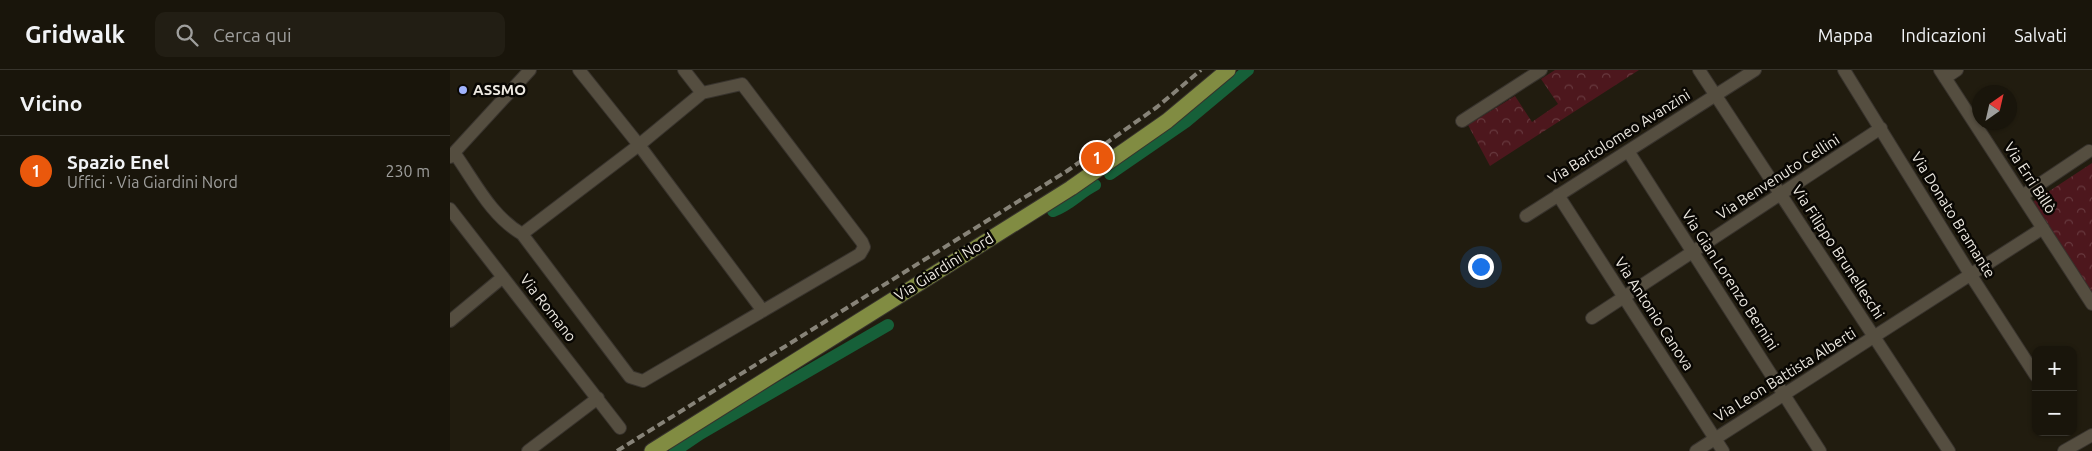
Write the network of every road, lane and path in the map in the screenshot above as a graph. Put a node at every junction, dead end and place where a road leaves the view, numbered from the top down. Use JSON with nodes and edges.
{"nodes":[{"id":1,"x":530,"y":70,"type":"edge"},
{"id":2,"x":579,"y":70,"type":"edge"},
{"id":3,"x":684,"y":70,"type":"edge"},
{"id":4,"x":1228,"y":70,"type":"edge"},
{"id":5,"x":1541,"y":70,"type":"edge"},
{"id":6,"x":1700,"y":70,"type":"edge"},
{"id":7,"x":1756,"y":70,"type":"edge"},
{"id":8,"x":1844,"y":70,"type":"edge"},
{"id":9,"x":1957,"y":70,"type":"edge"},
{"id":10,"x":1943,"y":74,"type":"edge"},
{"id":11,"x":702,"y":93,"type":"junction"},
{"id":12,"x":1716,"y":95,"type":"junction"},
{"id":13,"x":1462,"y":121,"type":"dead end"},
{"id":14,"x":1881,"y":128,"type":"junction"},
{"id":15,"x":639,"y":145,"type":"junction"},
{"id":16,"x":1628,"y":151,"type":"junction"},
{"id":17,"x":2089,"y":151,"type":"dead end"},
{"id":18,"x":453,"y":156,"type":"edge"},
{"id":19,"x":1781,"y":194,"type":"junction"},
{"id":20,"x":1558,"y":195,"type":"junction"},
{"id":21,"x":2022,"y":196,"type":"junction"},
{"id":22,"x":450,"y":209,"type":"edge"},
{"id":23,"x":1526,"y":216,"type":"dead end"},
{"id":24,"x":2043,"y":228,"type":"junction"},
{"id":25,"x":522,"y":234,"type":"junction"},
{"id":26,"x":1693,"y":252,"type":"junction"},
{"id":27,"x":1970,"y":274,"type":"junction"},
{"id":28,"x":503,"y":277,"type":"junction"},
{"id":29,"x":1624,"y":297,"type":"junction"},
{"id":30,"x":2092,"y":304,"type":"edge"},
{"id":31,"x":763,"y":311,"type":"junction"},
{"id":32,"x":1592,"y":318,"type":"dead end"},
{"id":33,"x":450,"y":321,"type":"edge"},
{"id":34,"x":1875,"y":338,"type":"junction"},
{"id":35,"x":2032,"y":370,"type":"edge"},
{"id":36,"x":1784,"y":395,"type":"junction"},
{"id":37,"x":598,"y":398,"type":"junction"},
{"id":38,"x":620,"y":428,"type":"dead end"},
{"id":39,"x":2092,"y":435,"type":"edge"},
{"id":40,"x":1715,"y":439,"type":"junction"},
{"id":41,"x":528,"y":451,"type":"edge"},
{"id":42,"x":652,"y":451,"type":"edge"},
{"id":43,"x":1696,"y":451,"type":"edge"},
{"id":44,"x":1723,"y":451,"type":"edge"},
{"id":45,"x":1820,"y":451,"type":"edge"},
{"id":46,"x":1949,"y":451,"type":"edge"},
{"id":47,"x":2064,"y":451,"type":"edge"}],
"edges":[{"from":1,"to":18,"type":"street"},
{"from":2,"to":15,"type":"street"},
{"from":3,"to":11,"type":"street"},
{"from":4,"to":42,"type":"main road","name":"Via Giardini Nord"},
{"from":5,"to":13,"type":"street"},
{"from":6,"to":12,"type":"street","name":"Via Filippo Brunelleschi"},
{"from":7,"to":12,"type":"street","name":"Via Bartolomeo Avanzini"},
{"from":8,"to":14,"type":"street","name":"Via Donato Bramante"},
{"from":9,"to":10,"type":"street"},
{"from":10,"to":21,"type":"street","name":"Via Erri Billò"},
{"from":11,"to":15,"type":"street"},
{"from":11,"to":31,"type":"street"},
{"from":12,"to":16,"type":"street","name":"Via Bartolomeo Avanzini"},
{"from":12,"to":19,"type":"street","name":"Via Filippo Brunelleschi"},
{"from":14,"to":19,"type":"street","name":"Via Benvenuto Cellini"},
{"from":14,"to":27,"type":"street","name":"Via Donato Bramante"},
{"from":15,"to":25,"type":"street"},
{"from":15,"to":31,"type":"street"},
{"from":16,"to":20,"type":"street","name":"Via Bartolomeo Avanzini"},
{"from":16,"to":26,"type":"street","name":"Via Gian Lorenzo Bernini"},
{"from":17,"to":21,"type":"street"},
{"from":18,"to":25,"type":"street"},
{"from":19,"to":26,"type":"street","name":"Via Benvenuto Cellini"},
{"from":19,"to":34,"type":"street","name":"Via Filippo Brunelleschi"},
{"from":20,"to":23,"type":"street","name":"Via Bartolomeo Avanzini"},
{"from":20,"to":29,"type":"street","name":"Via Antonio Canova"},
{"from":21,"to":24,"type":"street","name":"Via Erri Billò"},
{"from":22,"to":28,"type":"street","name":"Via Romano"},
{"from":24,"to":27,"type":"street","name":"Via Leon Battista Alberti"},
{"from":24,"to":30,"type":"street","name":"Via Erri Billò"},
{"from":25,"to":31,"type":"street"},
{"from":26,"to":29,"type":"street","name":"Via Benvenuto Cellini"},
{"from":26,"to":36,"type":"street","name":"Via Gian Lorenzo Bernini"},
{"from":27,"to":34,"type":"street","name":"Via Leon Battista Alberti"},
{"from":27,"to":35,"type":"street","name":"Via Donato Bramante"},
{"from":28,"to":33,"type":"street"},
{"from":28,"to":37,"type":"street","name":"Via Romano"},
{"from":29,"to":32,"type":"street","name":"Via Benvenuto Cellini"},
{"from":29,"to":40,"type":"street","name":"Via Antonio Canova"},
{"from":34,"to":36,"type":"street","name":"Via Leon Battista Alberti"},
{"from":34,"to":46,"type":"street","name":"Via Filippo Brunelleschi"},
{"from":36,"to":40,"type":"street","name":"Via Leon Battista Alberti"},
{"from":36,"to":45,"type":"street","name":"Via Gian Lorenzo Bernini"},
{"from":37,"to":38,"type":"street","name":"Via Romano"},
{"from":37,"to":41,"type":"street"},
{"from":39,"to":47,"type":"street"},
{"from":40,"to":43,"type":"street","name":"Via Leon Battista Alberti"},
{"from":40,"to":44,"type":"street","name":"Via Antonio Canova"}]}
